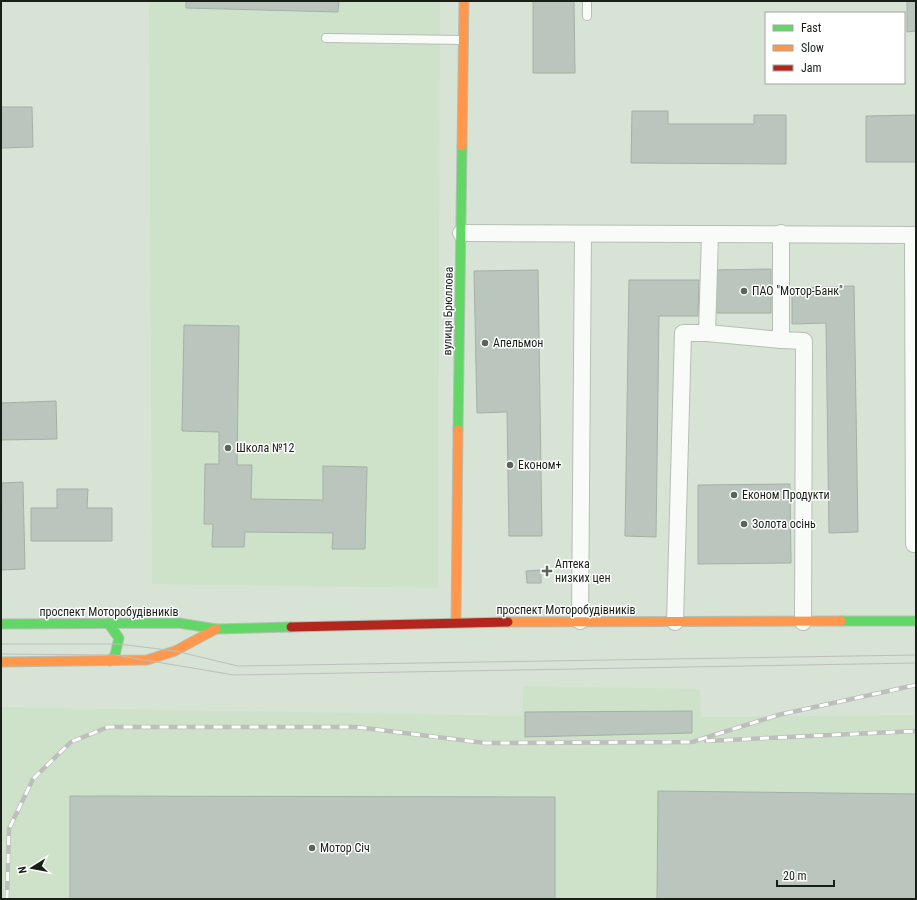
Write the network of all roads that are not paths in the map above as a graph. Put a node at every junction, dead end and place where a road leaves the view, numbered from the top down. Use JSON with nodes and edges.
{"nodes":[{"id":1,"x":464,"y":1,"type":"edge"},
{"id":2,"x":587,"y":1,"type":"edge"},
{"id":3,"x":587,"y":16,"type":"dead end"},
{"id":4,"x":326,"y":38,"type":"dead end"},
{"id":5,"x":463,"y":40,"type":"junction"},
{"id":6,"x":461,"y":233,"type":"junction"},
{"id":7,"x":583,"y":234,"type":"junction"},
{"id":8,"x":781,"y":234,"type":"junction"},
{"id":9,"x":710,"y":235,"type":"junction"},
{"id":10,"x":915,"y":235,"type":"edge"},
{"id":11,"x":707,"y":333,"type":"junction"},
{"id":12,"x":780,"y":340,"type":"junction"},
{"id":13,"x":914,"y":544,"type":"dead end"},
{"id":14,"x":916,"y":621,"type":"edge"},
{"id":15,"x":456,"y":622,"type":"junction"},
{"id":16,"x":580,"y":622,"type":"junction"},
{"id":17,"x":675,"y":622,"type":"junction"},
{"id":18,"x":803,"y":622,"type":"junction"},
{"id":19,"x":108,"y":623,"type":"junction"},
{"id":20,"x":1,"y":624,"type":"edge"},
{"id":21,"x":216,"y":629,"type":"junction"},
{"id":22,"x":110,"y":661,"type":"junction"},
{"id":23,"x":1,"y":662,"type":"edge"}],
"edges":[{"from":1,"to":5,"type":"main road","name":"вулиця Брюллова"},
{"from":2,"to":3,"type":"lane"},
{"from":4,"to":5,"type":"lane"},
{"from":5,"to":6,"type":"main road","name":"вулиця Брюллова"},
{"from":6,"to":7,"type":"street"},
{"from":6,"to":15,"type":"main road","name":"вулиця Брюллова"},
{"from":7,"to":9,"type":"street"},
{"from":7,"to":16,"type":"street"},
{"from":8,"to":9,"type":"street"},
{"from":8,"to":10,"type":"street"},
{"from":8,"to":12,"type":"street"},
{"from":9,"to":11,"type":"street"},
{"from":10,"to":13,"type":"street"},
{"from":11,"to":12,"type":"street"},
{"from":11,"to":17,"type":"street"},
{"from":12,"to":18,"type":"street"},
{"from":14,"to":18,"type":"main road","name":"проспект Моторобудівників"},
{"from":15,"to":16,"type":"main road","name":"проспект Моторобудівників"},
{"from":15,"to":21,"type":"main road","name":"проспект Моторобудівників"},
{"from":16,"to":17,"type":"main road","name":"проспект Моторобудівників"},
{"from":17,"to":18,"type":"main road","name":"проспект Моторобудівників"},
{"from":19,"to":20,"type":"main road","name":"проспект Моторобудівників"},
{"from":19,"to":21,"type":"main road","name":"проспект Моторобудівників"},
{"from":19,"to":22,"type":"main road"},
{"from":21,"to":22,"type":"main road","name":"проспект Моторобудівників"},
{"from":22,"to":23,"type":"main road","name":"проспект Моторобудівників"}]}
